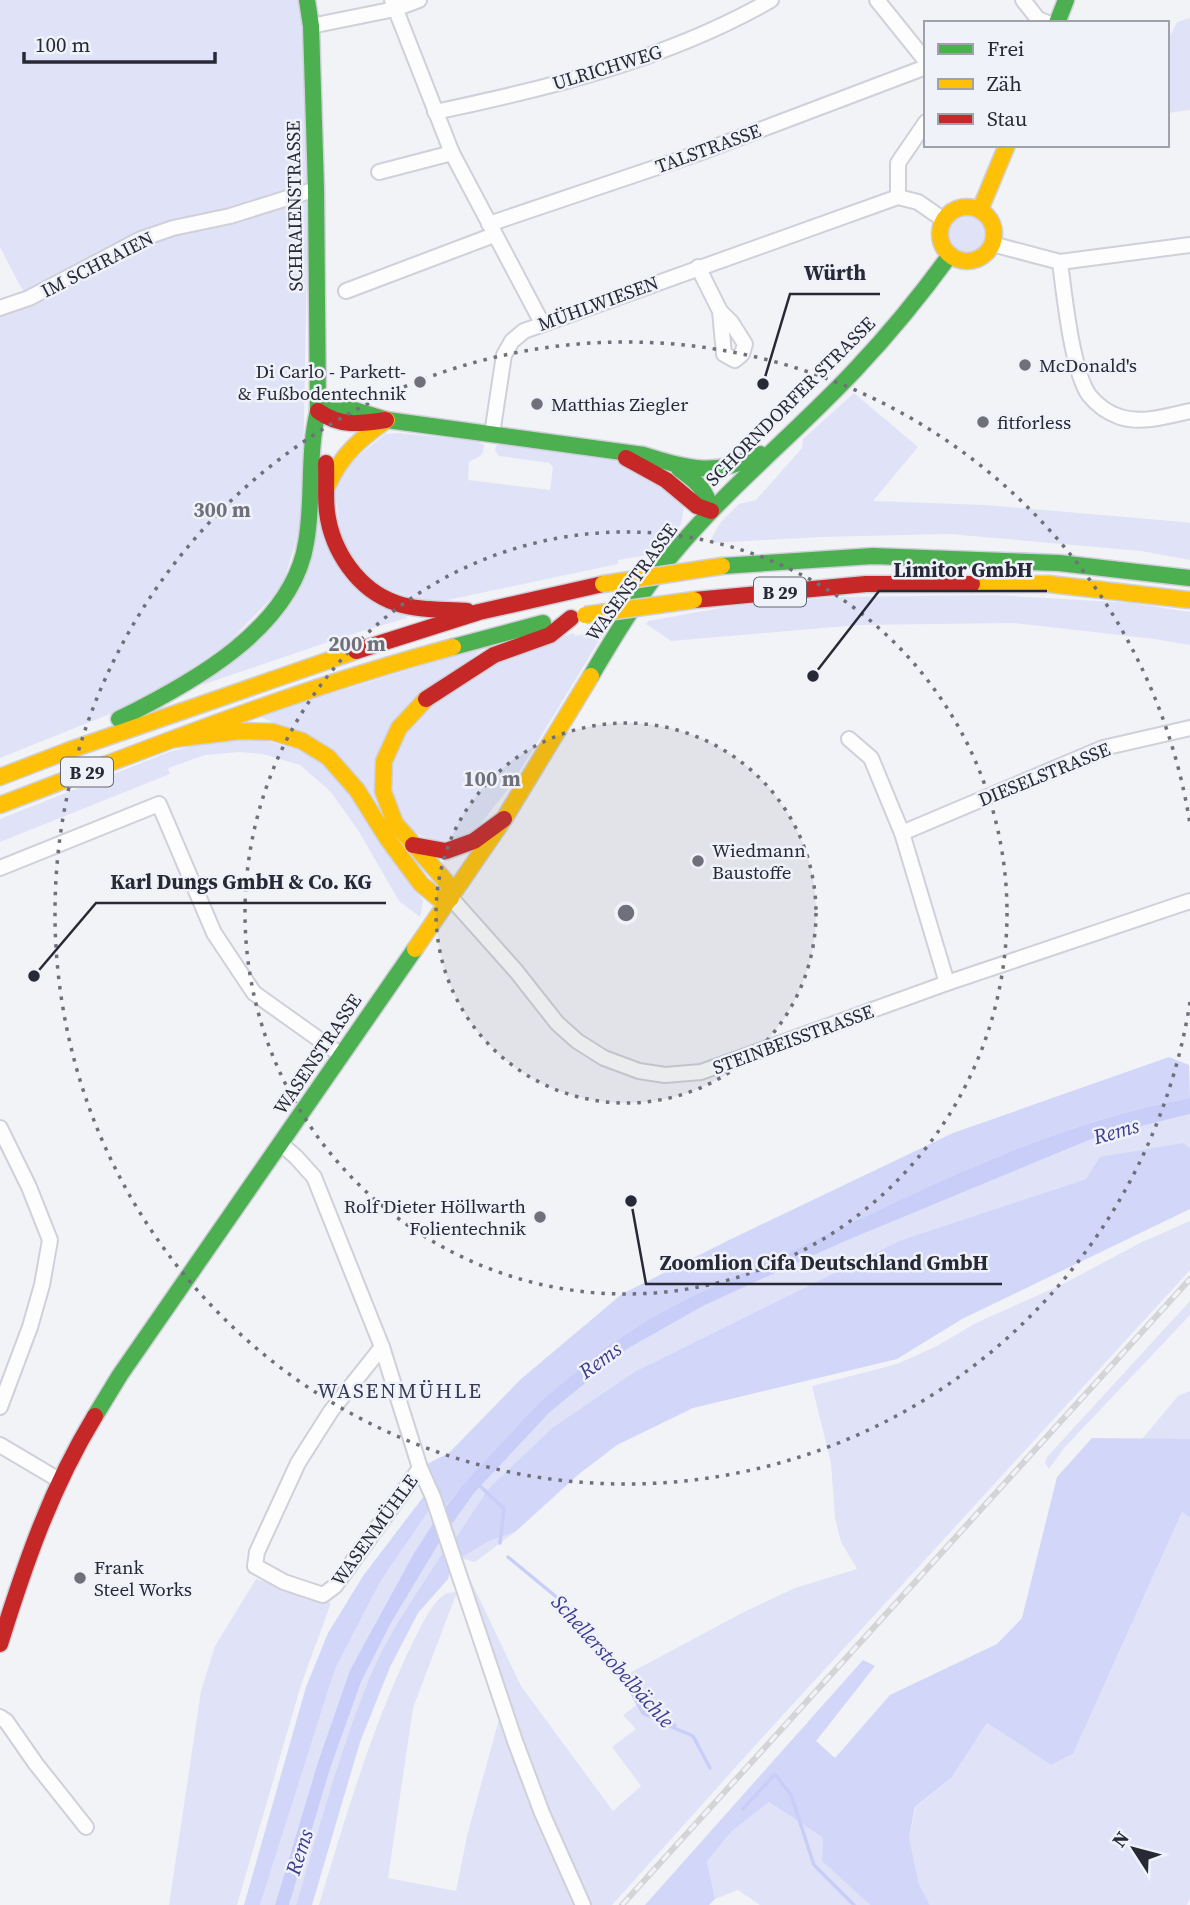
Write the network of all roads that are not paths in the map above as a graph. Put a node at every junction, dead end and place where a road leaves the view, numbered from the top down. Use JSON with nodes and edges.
{"nodes":[{"id":1,"x":307,"y":0,"type":"edge"},
{"id":2,"x":419,"y":0,"type":"edge"},
{"id":3,"x":771,"y":0,"type":"edge"},
{"id":4,"x":877,"y":0,"type":"edge"},
{"id":5,"x":1023,"y":0,"type":"edge"},
{"id":6,"x":1066,"y":0,"type":"edge"},
{"id":7,"x":394,"y":5,"type":"edge"},
{"id":8,"x":1040,"y":21,"type":"edge"},
{"id":9,"x":1058,"y":21,"type":"edge"},
{"id":10,"x":311,"y":26,"type":"junction"},
{"id":11,"x":924,"y":59,"type":"edge"},
{"id":12,"x":924,"y":68,"type":"edge"},
{"id":13,"x":435,"y":112,"type":"junction"},
{"id":14,"x":924,"y":125,"type":"edge"},
{"id":15,"x":1006,"y":147,"type":"edge"},
{"id":16,"x":452,"y":153,"type":"junction"},
{"id":17,"x":379,"y":172,"type":"dead end"},
{"id":18,"x":316,"y":189,"type":"junction"},
{"id":19,"x":898,"y":197,"type":"junction"},
{"id":20,"x":980,"y":210,"type":"junction"},
{"id":21,"x":944,"y":220,"type":"junction"},
{"id":22,"x":492,"y":230,"type":"junction"},
{"id":23,"x":992,"y":244,"type":"junction"},
{"id":24,"x":1190,"y":245,"type":"edge"},
{"id":25,"x":950,"y":255,"type":"junction"},
{"id":26,"x":1060,"y":262,"type":"junction"},
{"id":27,"x":698,"y":267,"type":"junction"},
{"id":28,"x":346,"y":291,"type":"dead end"},
{"id":29,"x":0,"y":308,"type":"edge"},
{"id":30,"x":720,"y":311,"type":"dead end"},
{"id":31,"x":542,"y":323,"type":"junction"},
{"id":32,"x":318,"y":411,"type":"junction"},
{"id":33,"x":1190,"y":411,"type":"edge"},
{"id":34,"x":387,"y":420,"type":"junction"},
{"id":35,"x":492,"y":434,"type":"junction"},
{"id":36,"x":784,"y":438,"type":"junction"},
{"id":37,"x":608,"y":450,"type":"junction"},
{"id":38,"x":672,"y":464,"type":"junction"},
{"id":39,"x":327,"y":489,"type":"junction"},
{"id":40,"x":711,"y":511,"type":"junction"},
{"id":41,"x":1190,"y":578,"type":"edge"},
{"id":42,"x":1190,"y":600,"type":"edge"},
{"id":43,"x":479,"y":612,"type":"junction"},
{"id":44,"x":578,"y":617,"type":"junction"},
{"id":45,"x":1190,"y":728,"type":"edge"},
{"id":46,"x":174,"y":739,"type":"junction"},
{"id":47,"x":849,"y":739,"type":"dead end"},
{"id":48,"x":70,"y":750,"type":"junction"},
{"id":49,"x":0,"y":777,"type":"edge"},
{"id":50,"x":0,"y":805,"type":"edge"},
{"id":51,"x":504,"y":819,"type":"junction"},
{"id":52,"x":902,"y":833,"type":"junction"},
{"id":53,"x":413,"y":845,"type":"junction"},
{"id":54,"x":0,"y":868,"type":"edge"},
{"id":55,"x":451,"y":898,"type":"junction"},
{"id":56,"x":1190,"y":901,"type":"edge"},
{"id":57,"x":947,"y":982,"type":"junction"},
{"id":58,"x":341,"y":1055,"type":"junction"},
{"id":59,"x":0,"y":1128,"type":"edge"},
{"id":60,"x":281,"y":1144,"type":"junction"},
{"id":61,"x":382,"y":1347,"type":"junction"},
{"id":62,"x":0,"y":1406,"type":"edge"},
{"id":63,"x":0,"y":1445,"type":"edge"},
{"id":64,"x":420,"y":1468,"type":"junction"},
{"id":65,"x":59,"y":1480,"type":"junction"},
{"id":66,"x":0,"y":1644,"type":"edge"},
{"id":67,"x":0,"y":1717,"type":"edge"},
{"id":68,"x":86,"y":1827,"type":"dead end"},
{"id":69,"x":583,"y":1905,"type":"edge"}],
"edges":[{"from":1,"to":10,"type":"main road","name":"SCHRAIENSTRASSE"},
{"from":2,"to":7,"type":"street"},
{"from":3,"to":13,"type":"street","name":"ULRICHWEG"},
{"from":4,"to":11,"type":"street"},
{"from":5,"to":8,"type":"street"},
{"from":6,"to":9,"type":"main road"},
{"from":7,"to":10,"type":"street"},
{"from":7,"to":13,"type":"street"},
{"from":10,"to":18,"type":"main road","name":"SCHRAIENSTRASSE"},
{"from":12,"to":22,"type":"street","name":"TALSTRASSE"},
{"from":13,"to":16,"type":"street"},
{"from":14,"to":19,"type":"street"},
{"from":15,"to":20,"type":"main road"},
{"from":16,"to":17,"type":"street"},
{"from":16,"to":22,"type":"street"},
{"from":18,"to":29,"type":"street","name":"IM SCHRAIEN"},
{"from":18,"to":32,"type":"main road","name":"SCHRAIENSTRASSE"},
{"from":19,"to":21,"type":"street"},
{"from":19,"to":27,"type":"street","name":"MÜHLWIESEN"},
{"from":20,"to":21,"type":"main road"},
{"from":20,"to":23,"type":"main road"},
{"from":21,"to":25,"type":"main road"},
{"from":22,"to":28,"type":"street","name":"TALSTRASSE"},
{"from":22,"to":31,"type":"street"},
{"from":23,"to":25,"type":"main road"},
{"from":23,"to":26,"type":"street"},
{"from":24,"to":26,"type":"street"},
{"from":25,"to":36,"type":"main road","name":"SCHORNDORFER STRASSE"},
{"from":26,"to":33,"type":"street"},
{"from":27,"to":30,"type":"street"},
{"from":27,"to":31,"type":"street","name":"MÜHLWIESEN"},
{"from":31,"to":35,"type":"street","name":"MÜHLWIESEN"},
{"from":32,"to":34,"type":"main road"},
{"from":32,"to":39,"type":"main road"},
{"from":32,"to":48,"type":"main road"},
{"from":34,"to":35,"type":"main road"},
{"from":34,"to":39,"type":"main road"},
{"from":35,"to":37,"type":"main road"},
{"from":36,"to":38,"type":"main road"},
{"from":36,"to":40,"type":"main road","name":"SCHORNDORFER STRASSE"},
{"from":37,"to":38,"type":"main road"},
{"from":37,"to":40,"type":"main road"},
{"from":38,"to":40,"type":"main road"},
{"from":39,"to":43,"type":"main road"},
{"from":40,"to":51,"type":"main road","name":"WASENSTRASSE"},
{"from":41,"to":43,"type":"main road","number":"B 29","bridge":true},
{"from":42,"to":44,"type":"main road","number":"B 29","bridge":true},
{"from":43,"to":48,"type":"main road","number":"B 29"},
{"from":44,"to":46,"type":"main road","number":"B 29"},
{"from":44,"to":53,"type":"main road"},
{"from":45,"to":52,"type":"street","name":"DIESELSTRASSE"},
{"from":46,"to":50,"type":"main road","number":"B 29"},
{"from":46,"to":55,"type":"main road"},
{"from":47,"to":52,"type":"street"},
{"from":48,"to":49,"type":"main road","number":"B 29"},
{"from":51,"to":53,"type":"main road"},
{"from":51,"to":55,"type":"main road","name":"WASENSTRASSE"},
{"from":52,"to":57,"type":"street"},
{"from":53,"to":55,"type":"main road"},
{"from":54,"to":58,"type":"street"},
{"from":55,"to":57,"type":"street","name":"STEINBEISSTRASSE"},
{"from":55,"to":58,"type":"main road","name":"WASENSTRASSE"},
{"from":56,"to":57,"type":"street","name":"STEINBEISSTRASSE"},
{"from":58,"to":60,"type":"main road","name":"WASENSTRASSE"},
{"from":59,"to":62,"type":"street"},
{"from":60,"to":61,"type":"street","name":"WASENMÜHLE"},
{"from":60,"to":65,"type":"main road","name":"WASENSTRASSE"},
{"from":61,"to":64,"type":"street","name":"WASENMÜHLE"},
{"from":61,"to":64,"type":"street","name":"WASENMÜHLE"},
{"from":63,"to":65,"type":"street"},
{"from":64,"to":69,"type":"street","name":"WASENMÜHLE"},
{"from":65,"to":66,"type":"main road","name":"WASENSTRASSE"},
{"from":67,"to":68,"type":"street"}]}
